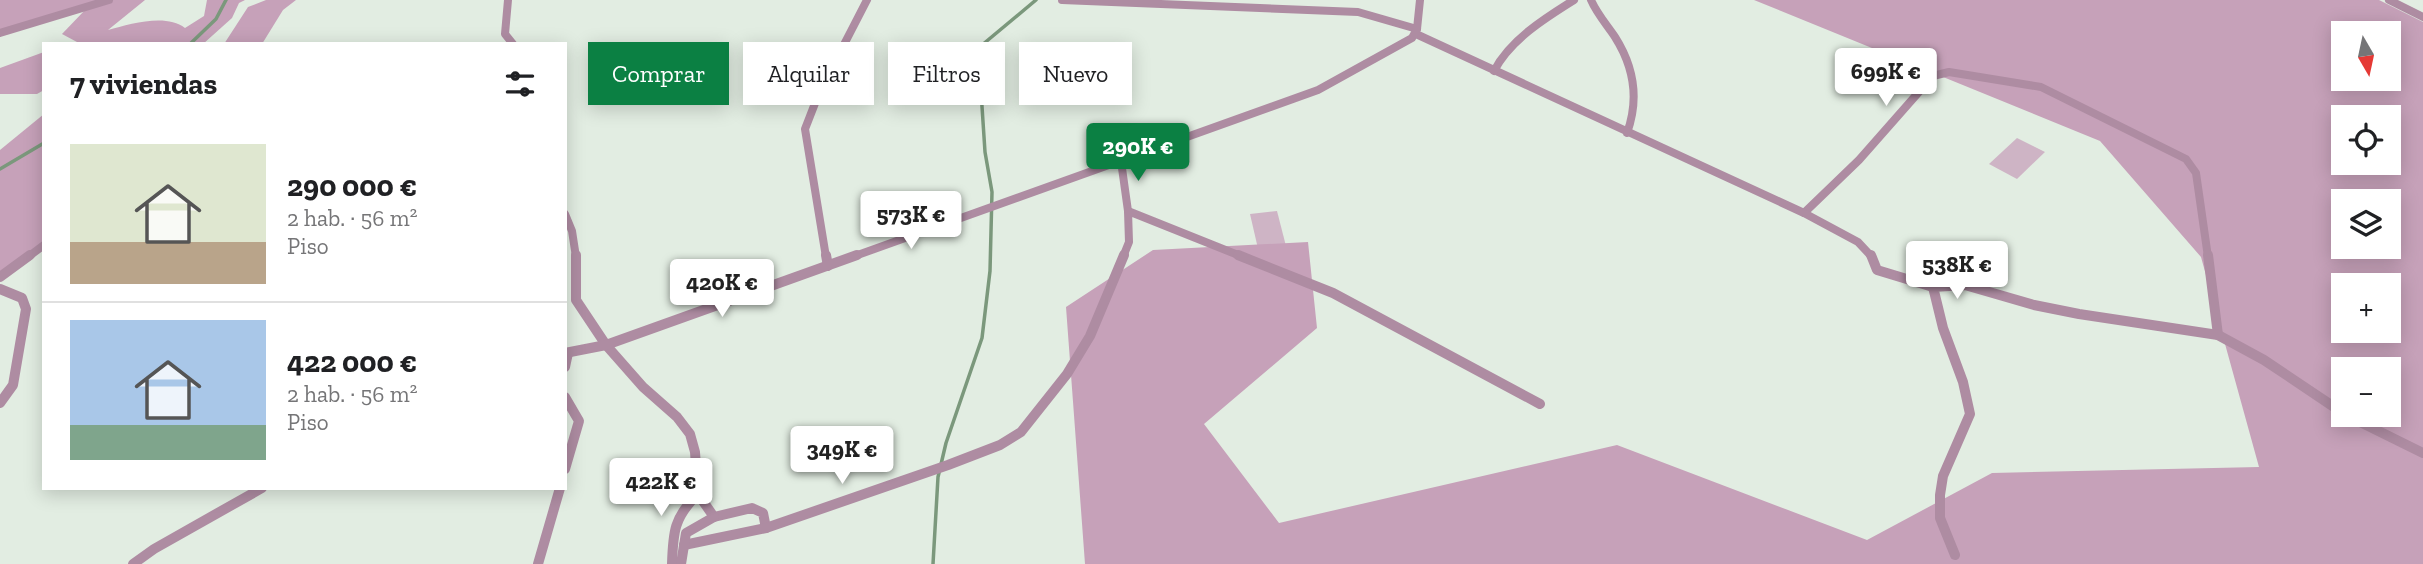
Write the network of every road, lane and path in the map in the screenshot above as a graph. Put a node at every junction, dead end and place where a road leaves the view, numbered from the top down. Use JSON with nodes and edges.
{"nodes":[{"id":1,"x":109,"y":0,"type":"edge"},
{"id":2,"x":508,"y":0,"type":"edge"},
{"id":3,"x":867,"y":0,"type":"edge"},
{"id":4,"x":1062,"y":0,"type":"edge"},
{"id":5,"x":1420,"y":0,"type":"edge"},
{"id":6,"x":1574,"y":0,"type":"edge"},
{"id":7,"x":1591,"y":0,"type":"edge"},
{"id":8,"x":2389,"y":0,"type":"edge"},
{"id":9,"x":1113,"y":2,"type":"edge"},
{"id":10,"x":2423,"y":17,"type":"edge"},
{"id":11,"x":1416,"y":32,"type":"junction"},
{"id":12,"x":0,"y":33,"type":"edge"},
{"id":13,"x":511,"y":42,"type":"edge"},
{"id":14,"x":1494,"y":71,"type":"junction"},
{"id":15,"x":1627,"y":133,"type":"junction"},
{"id":16,"x":1121,"y":161,"type":"junction"},
{"id":17,"x":1128,"y":211,"type":"junction"},
{"id":18,"x":1804,"y":213,"type":"junction"},
{"id":19,"x":567,"y":219,"type":"edge"},
{"id":20,"x":42,"y":246,"type":"edge"},
{"id":21,"x":828,"y":266,"type":"junction"},
{"id":22,"x":0,"y":277,"type":"edge"},
{"id":23,"x":1933,"y":286,"type":"junction"},
{"id":24,"x":0,"y":289,"type":"edge"},
{"id":25,"x":2218,"y":335,"type":"junction"},
{"id":26,"x":606,"y":345,"type":"junction"},
{"id":27,"x":567,"y":353,"type":"edge"},
{"id":28,"x":567,"y":400,"type":"edge"},
{"id":29,"x":0,"y":403,"type":"edge"},
{"id":30,"x":1540,"y":404,"type":"dead end"},
{"id":31,"x":2331,"y":405,"type":"edge"},
{"id":32,"x":2370,"y":427,"type":"edge"},
{"id":33,"x":2423,"y":453,"type":"edge"},
{"id":34,"x":567,"y":462,"type":"edge"},
{"id":35,"x":258,"y":490,"type":"edge"},
{"id":36,"x":559,"y":490,"type":"edge"},
{"id":37,"x":698,"y":494,"type":"junction"},
{"id":38,"x":714,"y":517,"type":"junction"},
{"id":39,"x":766,"y":528,"type":"junction"},
{"id":40,"x":684,"y":545,"type":"junction"},
{"id":41,"x":1955,"y":555,"type":"dead end"},
{"id":42,"x":133,"y":564,"type":"edge"},
{"id":43,"x":538,"y":564,"type":"edge"},
{"id":44,"x":672,"y":564,"type":"edge"},
{"id":45,"x":681,"y":564,"type":"edge"}],
"edges":[{"from":1,"to":12,"type":"street"},
{"from":2,"to":13,"type":"street"},
{"from":3,"to":21,"type":"street"},
{"from":4,"to":9,"type":"street"},
{"from":5,"to":11,"type":"street"},
{"from":6,"to":14,"type":"street"},
{"from":7,"to":15,"type":"street"},
{"from":8,"to":10,"type":"street"},
{"from":9,"to":11,"type":"street"},
{"from":11,"to":14,"type":"street"},
{"from":11,"to":16,"type":"street"},
{"from":14,"to":15,"type":"street"},
{"from":15,"to":18,"type":"street"},
{"from":16,"to":17,"type":"street"},
{"from":16,"to":21,"type":"street"},
{"from":17,"to":30,"type":"street"},
{"from":17,"to":39,"type":"street"},
{"from":18,"to":23,"type":"street"},
{"from":18,"to":25,"type":"street"},
{"from":19,"to":26,"type":"street"},
{"from":20,"to":22,"type":"street"},
{"from":21,"to":26,"type":"street"},
{"from":23,"to":25,"type":"street"},
{"from":23,"to":41,"type":"street"},
{"from":24,"to":29,"type":"street"},
{"from":25,"to":31,"type":"street"},
{"from":26,"to":27,"type":"street"},
{"from":26,"to":37,"type":"street"},
{"from":28,"to":34,"type":"street"},
{"from":32,"to":33,"type":"street"},
{"from":35,"to":42,"type":"street"},
{"from":36,"to":43,"type":"street"},
{"from":37,"to":38,"type":"street"},
{"from":37,"to":44,"type":"street"},
{"from":38,"to":39,"type":"street"},
{"from":38,"to":40,"type":"street"},
{"from":39,"to":40,"type":"street"},
{"from":40,"to":45,"type":"street"}]}
